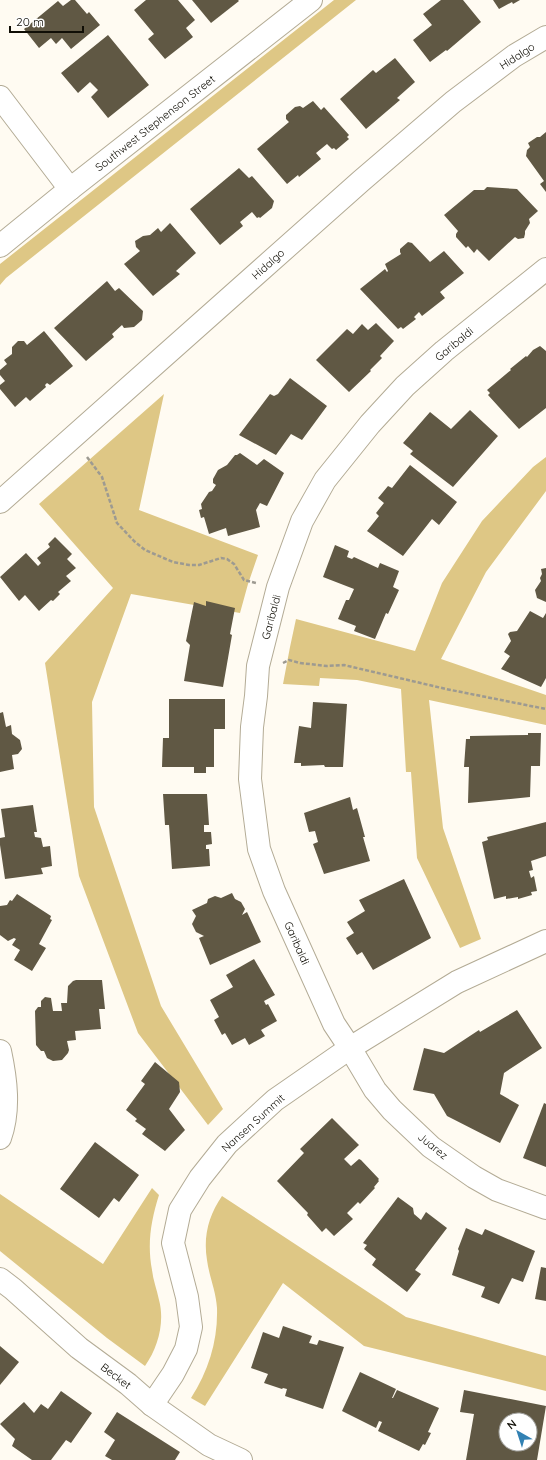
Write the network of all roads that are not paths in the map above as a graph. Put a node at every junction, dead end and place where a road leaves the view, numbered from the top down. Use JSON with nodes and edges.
{"nodes":[{"id":1,"x":311,"y":0,"type":"edge"},
{"id":2,"x":546,"y":37,"type":"edge"},
{"id":3,"x":0,"y":97,"type":"edge"},
{"id":4,"x":70,"y":189,"type":"junction"},
{"id":5,"x":0,"y":246,"type":"edge"},
{"id":6,"x":546,"y":269,"type":"edge"},
{"id":7,"x":0,"y":502,"type":"edge"},
{"id":8,"x":546,"y":941,"type":"edge"},
{"id":9,"x":350,"y":1048,"type":"junction"},
{"id":10,"x":0,"y":1051,"type":"edge"},
{"id":11,"x":0,"y":1138,"type":"edge"},
{"id":12,"x":546,"y":1208,"type":"edge"},
{"id":13,"x":0,"y":1279,"type":"edge"},
{"id":14,"x":152,"y":1404,"type":"junction"},
{"id":15,"x":241,"y":1460,"type":"edge"}],
"edges":[{"from":1,"to":4,"type":"street","name":"Southwest Stephenson Street"},
{"from":2,"to":7,"type":"street","name":"Hidalgo"},
{"from":3,"to":4,"type":"street"},
{"from":4,"to":5,"type":"street","name":"Southwest Stephenson Street"},
{"from":6,"to":9,"type":"street","name":"Garibaldi"},
{"from":8,"to":9,"type":"street","name":"Nansen Summit"},
{"from":9,"to":12,"type":"street","name":"Juarez"},
{"from":9,"to":14,"type":"street","name":"Nansen Summit"},
{"from":10,"to":11,"type":"street"},
{"from":13,"to":14,"type":"street","name":"Becket"},
{"from":14,"to":15,"type":"street","name":"Becket"}]}
